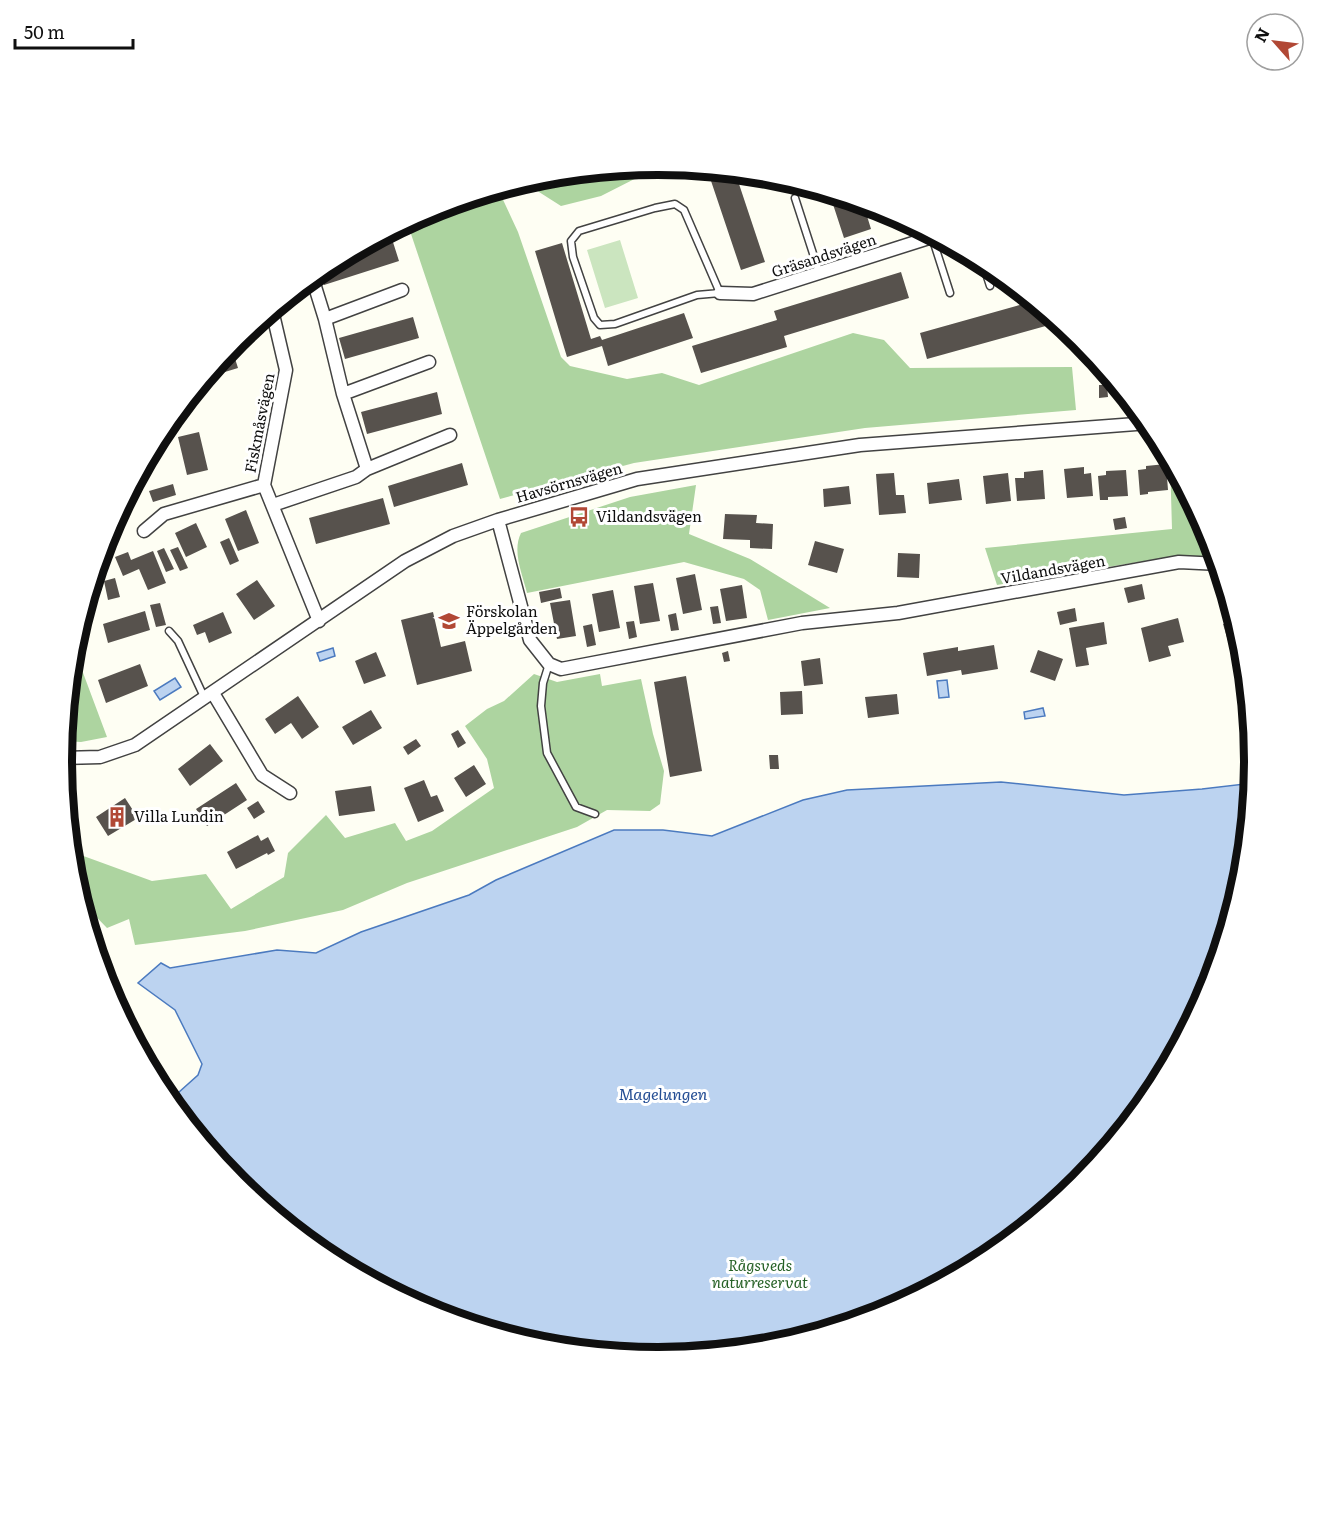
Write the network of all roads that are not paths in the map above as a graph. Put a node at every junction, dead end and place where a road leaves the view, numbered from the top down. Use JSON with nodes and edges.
{"nodes":[{"id":1,"x":795,"y":198,"type":"dead end"},
{"id":2,"x":922,"y":237,"type":"edge"},
{"id":3,"x":931,"y":242,"type":"edge"},
{"id":4,"x":819,"y":273,"type":"junction"},
{"id":5,"x":987,"y":276,"type":"edge"},
{"id":6,"x":315,"y":286,"type":"edge"},
{"id":7,"x":990,"y":286,"type":"dead end"},
{"id":8,"x":402,"y":290,"type":"dead end"},
{"id":9,"x":720,"y":293,"type":"junction"},
{"id":10,"x":950,"y":293,"type":"dead end"},
{"id":11,"x":274,"y":319,"type":"edge"},
{"id":12,"x":325,"y":319,"type":"junction"},
{"id":13,"x":429,"y":362,"type":"dead end"},
{"id":14,"x":343,"y":394,"type":"junction"},
{"id":15,"x":1138,"y":424,"type":"edge"},
{"id":16,"x":450,"y":435,"type":"dead end"},
{"id":17,"x":367,"y":468,"type":"junction"},
{"id":18,"x":264,"y":485,"type":"junction"},
{"id":19,"x":273,"y":505,"type":"junction"},
{"id":20,"x":498,"y":520,"type":"junction"},
{"id":21,"x":144,"y":531,"type":"dead end"},
{"id":22,"x":1210,"y":564,"type":"edge"},
{"id":23,"x":319,"y":621,"type":"junction"},
{"id":24,"x":169,"y":631,"type":"dead end"},
{"id":25,"x":549,"y":664,"type":"junction"},
{"id":26,"x":209,"y":696,"type":"junction"},
{"id":27,"x":72,"y":758,"type":"edge"},
{"id":28,"x":290,"y":793,"type":"dead end"},
{"id":29,"x":595,"y":814,"type":"dead end"}],
"edges":[{"from":1,"to":4,"type":"lane"},
{"from":2,"to":4,"type":"street","name":"Gräsandsvägen"},
{"from":3,"to":10,"type":"lane"},
{"from":4,"to":9,"type":"street","name":"Gräsandsvägen"},
{"from":5,"to":7,"type":"lane"},
{"from":6,"to":12,"type":"street"},
{"from":8,"to":12,"type":"street"},
{"from":9,"to":9,"type":"lane"},
{"from":11,"to":18,"type":"street","name":"Fiskmåsvägen"},
{"from":12,"to":14,"type":"street"},
{"from":13,"to":14,"type":"street"},
{"from":14,"to":17,"type":"street"},
{"from":15,"to":20,"type":"street","name":"Havsörnsvägen"},
{"from":16,"to":17,"type":"street"},
{"from":17,"to":19,"type":"street"},
{"from":18,"to":19,"type":"street","name":"Fiskmåsvägen"},
{"from":18,"to":21,"type":"street"},
{"from":19,"to":23,"type":"street","name":"Fiskmåsvägen"},
{"from":20,"to":23,"type":"street","name":"Havsörnsvägen"},
{"from":20,"to":25,"type":"street"},
{"from":22,"to":25,"type":"street","name":"Vildandsvägen"},
{"from":23,"to":26,"type":"street","name":"Havsörnsvägen"},
{"from":24,"to":26,"type":"lane"},
{"from":25,"to":29,"type":"lane"},
{"from":26,"to":27,"type":"street","name":"Havsörnsvägen"},
{"from":26,"to":28,"type":"street"}]}
